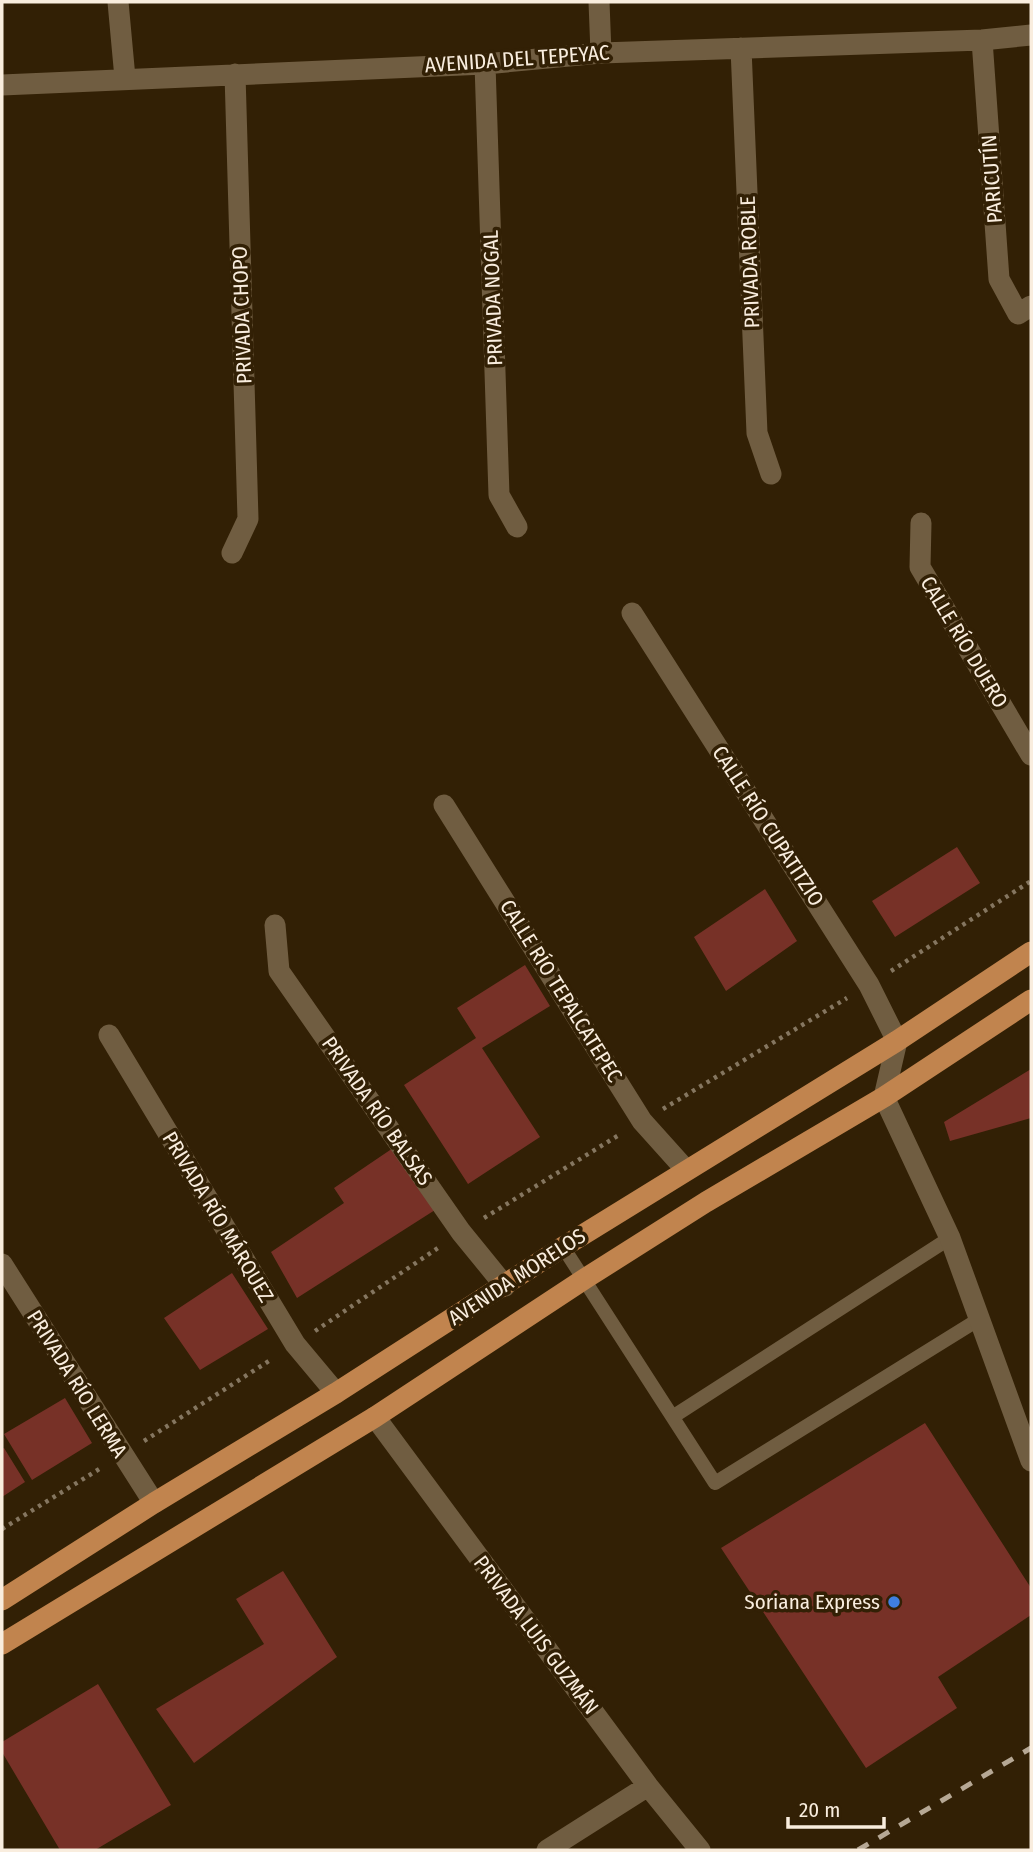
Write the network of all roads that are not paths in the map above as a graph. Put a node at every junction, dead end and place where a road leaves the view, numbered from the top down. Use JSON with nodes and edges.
{"nodes":[{"id":1,"x":118,"y":2,"type":"edge"},
{"id":2,"x":599,"y":2,"type":"edge"},
{"id":3,"x":1031,"y":35,"type":"edge"},
{"id":4,"x":982,"y":40,"type":"junction"},
{"id":5,"x":741,"y":48,"type":"junction"},
{"id":6,"x":601,"y":53,"type":"junction"},
{"id":7,"x":485,"y":64,"type":"junction"},
{"id":8,"x":235,"y":74,"type":"junction"},
{"id":9,"x":125,"y":78,"type":"junction"},
{"id":10,"x":2,"y":85,"type":"edge"},
{"id":11,"x":1025,"y":310,"type":"edge"},
{"id":12,"x":771,"y":474,"type":"dead end"},
{"id":13,"x":921,"y":523,"type":"dead end"},
{"id":14,"x":517,"y":527,"type":"dead end"},
{"id":15,"x":232,"y":553,"type":"dead end"},
{"id":16,"x":632,"y":613,"type":"dead end"},
{"id":17,"x":1031,"y":755,"type":"edge"},
{"id":18,"x":444,"y":805,"type":"dead end"},
{"id":19,"x":275,"y":925,"type":"dead end"},
{"id":20,"x":1031,"y":952,"type":"edge"},
{"id":21,"x":1031,"y":1000,"type":"edge"},
{"id":22,"x":109,"y":1035,"type":"dead end"},
{"id":23,"x":897,"y":1041,"type":"junction"},
{"id":24,"x":884,"y":1097,"type":"junction"},
{"id":25,"x":687,"y":1170,"type":"junction"},
{"id":26,"x":950,"y":1238,"type":"junction"},
{"id":27,"x":563,"y":1247,"type":"junction"},
{"id":28,"x":2,"y":1264,"type":"edge"},
{"id":29,"x":586,"y":1278,"type":"junction"},
{"id":30,"x":505,"y":1286,"type":"junction"},
{"id":31,"x":981,"y":1318,"type":"junction"},
{"id":32,"x":336,"y":1393,"type":"junction"},
{"id":33,"x":674,"y":1416,"type":"junction"},
{"id":34,"x":375,"y":1418,"type":"junction"},
{"id":35,"x":1031,"y":1461,"type":"edge"},
{"id":36,"x":154,"y":1503,"type":"junction"},
{"id":37,"x":50,"y":1571,"type":"junction"},
{"id":38,"x":71,"y":1600,"type":"junction"},
{"id":39,"x":2,"y":1601,"type":"edge"},
{"id":40,"x":2,"y":1644,"type":"edge"},
{"id":41,"x":648,"y":1786,"type":"junction"},
{"id":42,"x":547,"y":1850,"type":"edge"},
{"id":43,"x":700,"y":1850,"type":"edge"}],
"edges":[{"from":1,"to":9,"type":"street"},
{"from":2,"to":6,"type":"street"},
{"from":3,"to":4,"type":"street","name":"AVENIDA DEL TEPEYAC"},
{"from":4,"to":5,"type":"street","name":"AVENIDA DEL TEPEYAC"},
{"from":4,"to":11,"type":"street","name":"PARICUTÍN"},
{"from":5,"to":6,"type":"street","name":"AVENIDA DEL TEPEYAC"},
{"from":5,"to":12,"type":"street","name":"PRIVADA ROBLE"},
{"from":6,"to":7,"type":"street","name":"AVENIDA DEL TEPEYAC"},
{"from":7,"to":8,"type":"street","name":"AVENIDA DEL TEPEYAC"},
{"from":7,"to":14,"type":"street","name":"PRIVADA NOGAL"},
{"from":8,"to":9,"type":"street","name":"AVENIDA DEL TEPEYAC"},
{"from":8,"to":15,"type":"street","name":"PRIVADA CHOPO"},
{"from":9,"to":10,"type":"street","name":"AVENIDA DEL TEPEYAC"},
{"from":13,"to":17,"type":"street","name":"CALLE RÍO DUERO"},
{"from":16,"to":23,"type":"street","name":"CALLE RÍO CUPATITZIO"},
{"from":18,"to":25,"type":"street","name":"CALLE RÍO TEPALCATEPEC"},
{"from":19,"to":30,"type":"street","name":"PRIVADA RÍO BALSAS"},
{"from":20,"to":23,"type":"main road","name":"AVENIDA MORELOS"},
{"from":21,"to":24,"type":"main road","name":"AVENIDA MORELOS"},
{"from":22,"to":32,"type":"street","name":"PRIVADA RÍO MÁRQUEZ"},
{"from":23,"to":24,"type":"street"},
{"from":23,"to":25,"type":"main road","name":"AVENIDA MORELOS"},
{"from":24,"to":26,"type":"street"},
{"from":24,"to":29,"type":"main road","name":"AVENIDA MORELOS"},
{"from":25,"to":27,"type":"main road","name":"AVENIDA MORELOS"},
{"from":26,"to":31,"type":"street"},
{"from":26,"to":33,"type":"lane"},
{"from":27,"to":29,"type":"lane"},
{"from":27,"to":30,"type":"main road","name":"AVENIDA MORELOS"},
{"from":28,"to":36,"type":"street","name":"PRIVADA RÍO LERMA"},
{"from":29,"to":33,"type":"lane"},
{"from":29,"to":34,"type":"main road","name":"AVENIDA MORELOS"},
{"from":30,"to":32,"type":"main road","name":"AVENIDA MORELOS"},
{"from":31,"to":33,"type":"lane"},
{"from":31,"to":35,"type":"street"},
{"from":32,"to":36,"type":"main road","name":"AVENIDA MORELOS"},
{"from":34,"to":38,"type":"main road","name":"AVENIDA MORELOS"},
{"from":34,"to":41,"type":"street","name":"PRIVADA LUIS GUZMÁN"},
{"from":36,"to":37,"type":"main road","name":"AVENIDA MORELOS"},
{"from":37,"to":38,"type":"main road"},
{"from":37,"to":39,"type":"main road","name":"AVENIDA MORELOS"},
{"from":38,"to":40,"type":"main road","name":"AVENIDA MORELOS"},
{"from":41,"to":42,"type":"street"},
{"from":41,"to":43,"type":"street","name":"PRIVADA LUIS GUZMÁN"}]}
